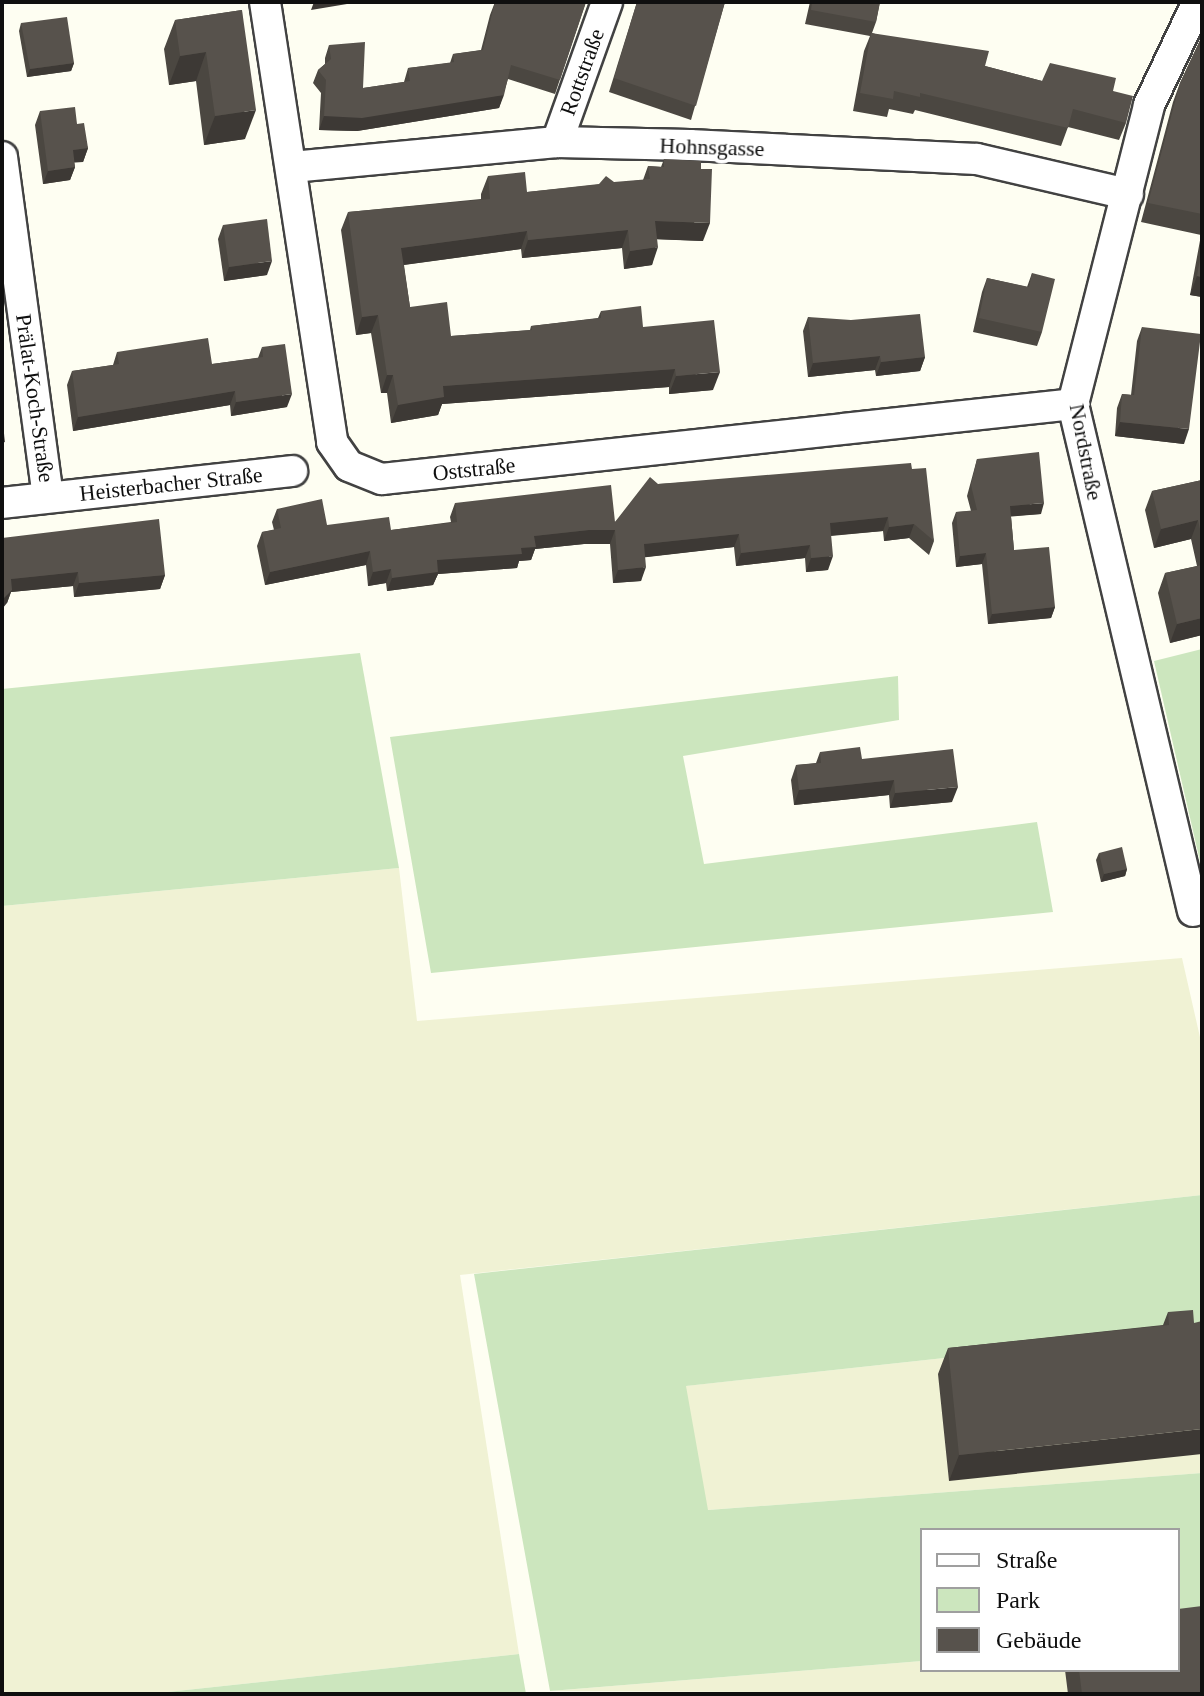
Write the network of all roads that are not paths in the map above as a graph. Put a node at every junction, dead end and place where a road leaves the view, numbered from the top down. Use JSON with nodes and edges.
{"nodes":[{"id":1,"x":265,"y":2,"type":"edge"},
{"id":2,"x":607,"y":2,"type":"edge"},
{"id":3,"x":1198,"y":2,"type":"edge"},
{"id":4,"x":557,"y":142,"type":"junction"},
{"id":5,"x":2,"y":157,"type":"edge"},
{"id":6,"x":292,"y":167,"type":"junction"},
{"id":7,"x":1128,"y":194,"type":"junction"},
{"id":8,"x":1073,"y":404,"type":"junction"},
{"id":9,"x":292,"y":471,"type":"dead end"},
{"id":10,"x":48,"y":496,"type":"junction"},
{"id":11,"x":2,"y":503,"type":"edge"},
{"id":12,"x":1193,"y":911,"type":"dead end"}],
"edges":[{"from":1,"to":6,"type":"street","name":"Oststraße"},
{"from":2,"to":4,"type":"street","name":"Rottstraße"},
{"from":3,"to":7,"type":"street","name":"Nordstraße"},
{"from":4,"to":6,"type":"street","name":"Hohnsgasse"},
{"from":4,"to":7,"type":"street","name":"Hohnsgasse"},
{"from":5,"to":10,"type":"street","name":"Prälat-Koch-Straße"},
{"from":6,"to":8,"type":"street","name":"Oststraße"},
{"from":7,"to":8,"type":"street","name":"Nordstraße"},
{"from":8,"to":12,"type":"street","name":"Nordstraße"},
{"from":9,"to":10,"type":"street","name":"Heisterbacher Straße"},
{"from":10,"to":11,"type":"street","name":"Heisterbacher Straße"}]}
